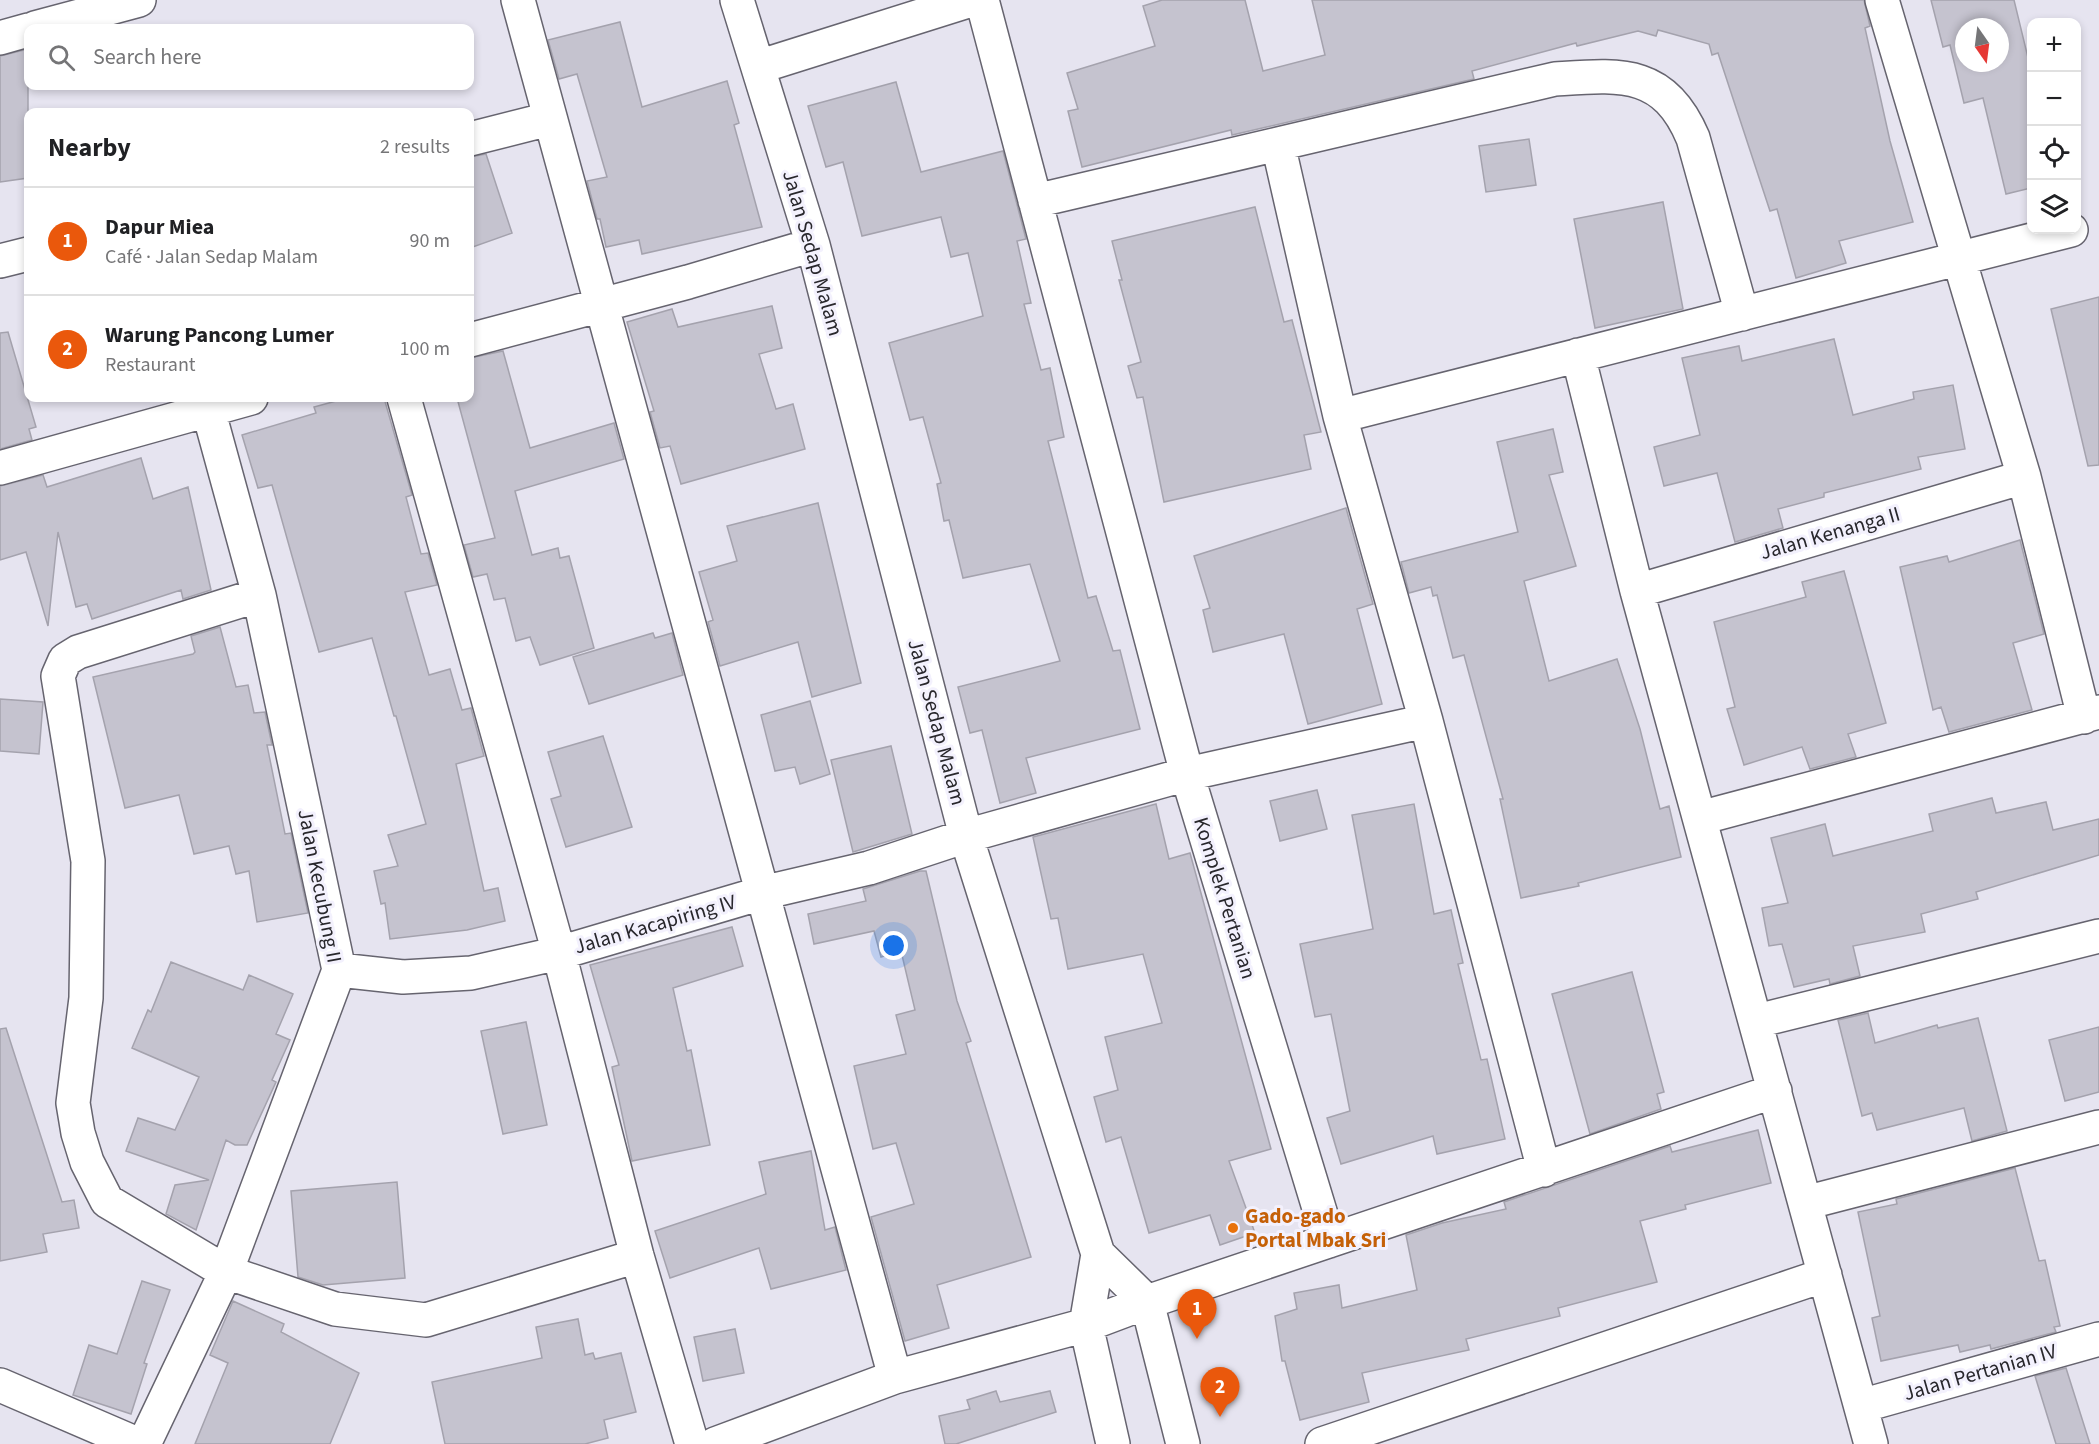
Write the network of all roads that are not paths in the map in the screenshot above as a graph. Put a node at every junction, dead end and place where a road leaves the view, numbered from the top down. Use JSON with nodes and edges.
{"nodes":[{"id":1,"x":139,"y":0,"type":"edge"},
{"id":2,"x":518,"y":0,"type":"edge"},
{"id":3,"x":737,"y":0,"type":"edge"},
{"id":4,"x":971,"y":0,"type":"edge"},
{"id":5,"x":982,"y":0,"type":"edge"},
{"id":6,"x":1882,"y":0,"type":"edge"},
{"id":7,"x":50,"y":24,"type":"edge"},
{"id":8,"x":24,"y":31,"type":"edge"},
{"id":9,"x":0,"y":38,"type":"edge"},
{"id":10,"x":758,"y":67,"type":"junction"},
{"id":11,"x":549,"y":118,"type":"junction"},
{"id":12,"x":474,"y":138,"type":"edge"},
{"id":13,"x":1278,"y":144,"type":"junction"},
{"id":14,"x":1035,"y":201,"type":"junction"},
{"id":15,"x":2099,"y":223,"type":"edge"},
{"id":16,"x":2081,"y":227,"type":"edge"},
{"id":17,"x":2056,"y":234,"type":"edge"},
{"id":18,"x":813,"y":245,"type":"junction"},
{"id":19,"x":24,"y":255,"type":"edge"},
{"id":20,"x":1959,"y":258,"type":"junction"},
{"id":21,"x":0,"y":261,"type":"edge"},
{"id":22,"x":603,"y":305,"type":"junction"},
{"id":23,"x":1742,"y":314,"type":"junction"},
{"id":24,"x":474,"y":339,"type":"edge"},
{"id":25,"x":1578,"y":355,"type":"junction"},
{"id":26,"x":235,"y":402,"type":"edge"},
{"id":27,"x":405,"y":402,"type":"edge"},
{"id":28,"x":208,"y":409,"type":"junction"},
{"id":29,"x":1340,"y":416,"type":"junction"},
{"id":30,"x":0,"y":468,"type":"edge"},
{"id":31,"x":2024,"y":477,"type":"junction"},
{"id":32,"x":1637,"y":591,"type":"junction"},
{"id":33,"x":259,"y":595,"type":"junction"},
{"id":34,"x":2091,"y":714,"type":"edge"},
{"id":35,"x":1426,"y":721,"type":"junction"},
{"id":36,"x":1187,"y":774,"type":"junction"},
{"id":37,"x":1700,"y":818,"type":"junction"},
{"id":38,"x":966,"y":836,"type":"junction"},
{"id":39,"x":762,"y":893,"type":"junction"},
{"id":40,"x":2099,"y":936,"type":"edge"},
{"id":41,"x":559,"y":953,"type":"junction"},
{"id":42,"x":339,"y":970,"type":"junction"},
{"id":43,"x":1757,"y":1021,"type":"junction"},
{"id":44,"x":1775,"y":1091,"type":"junction"},
{"id":45,"x":2099,"y":1127,"type":"edge"},
{"id":46,"x":1544,"y":1170,"type":"junction"},
{"id":47,"x":1805,"y":1203,"type":"junction"},
{"id":48,"x":1329,"y":1241,"type":"junction"},
{"id":49,"x":1098,"y":1254,"type":"junction"},
{"id":50,"x":637,"y":1256,"type":"junction"},
{"id":51,"x":226,"y":1272,"type":"junction"},
{"id":52,"x":1825,"y":1275,"type":"junction"},
{"id":53,"x":1147,"y":1302,"type":"junction"},
{"id":54,"x":1086,"y":1325,"type":"junction"},
{"id":55,"x":2099,"y":1339,"type":"edge"},
{"id":56,"x":895,"y":1377,"type":"junction"},
{"id":57,"x":0,"y":1385,"type":"edge"},
{"id":58,"x":1861,"y":1406,"type":"junction"},
{"id":59,"x":137,"y":1444,"type":"edge"},
{"id":60,"x":144,"y":1444,"type":"edge"},
{"id":61,"x":693,"y":1444,"type":"edge"},
{"id":62,"x":715,"y":1444,"type":"edge"},
{"id":63,"x":1113,"y":1444,"type":"edge"},
{"id":64,"x":1183,"y":1444,"type":"edge"},
{"id":65,"x":1322,"y":1444,"type":"edge"},
{"id":66,"x":1872,"y":1444,"type":"edge"}],
"edges":[{"from":1,"to":7,"type":"street"},
{"from":2,"to":11,"type":"street"},
{"from":3,"to":10,"type":"street","name":"Jalan Sedap Malam"},
{"from":4,"to":10,"type":"street"},
{"from":5,"to":14,"type":"street","name":"Komplek Pertanian"},
{"from":6,"to":20,"type":"street"},
{"from":8,"to":9,"type":"street"},
{"from":10,"to":18,"type":"street","name":"Jalan Sedap Malam"},
{"from":11,"to":12,"type":"street"},
{"from":11,"to":22,"type":"street"},
{"from":13,"to":14,"type":"street"},
{"from":13,"to":23,"type":"street"},
{"from":13,"to":29,"type":"street"},
{"from":14,"to":36,"type":"street","name":"Komplek Pertanian"},
{"from":15,"to":16,"type":"street"},
{"from":17,"to":20,"type":"street"},
{"from":18,"to":22,"type":"street"},
{"from":18,"to":38,"type":"street","name":"Jalan Sedap Malam"},
{"from":19,"to":21,"type":"street"},
{"from":20,"to":23,"type":"street"},
{"from":20,"to":31,"type":"street"},
{"from":22,"to":24,"type":"street"},
{"from":22,"to":39,"type":"street"},
{"from":23,"to":25,"type":"street"},
{"from":25,"to":29,"type":"street"},
{"from":25,"to":32,"type":"street"},
{"from":26,"to":28,"type":"street"},
{"from":27,"to":41,"type":"street"},
{"from":28,"to":30,"type":"street"},
{"from":28,"to":33,"type":"street","name":"Jalan Kecubung II"},
{"from":29,"to":35,"type":"street"},
{"from":31,"to":32,"type":"street","name":"Jalan Kenanga II"},
{"from":31,"to":34,"type":"street"},
{"from":32,"to":37,"type":"street"},
{"from":33,"to":42,"type":"street","name":"Jalan Kecubung II"},
{"from":33,"to":51,"type":"street"},
{"from":34,"to":37,"type":"street"},
{"from":35,"to":36,"type":"street"},
{"from":35,"to":46,"type":"street"},
{"from":36,"to":38,"type":"street"},
{"from":36,"to":48,"type":"street","name":"Komplek Pertanian"},
{"from":37,"to":43,"type":"street"},
{"from":38,"to":39,"type":"street","name":"Jalan Kacapiring IV"},
{"from":38,"to":49,"type":"street","name":"Jalan Sedap Malam"},
{"from":39,"to":41,"type":"street","name":"Jalan Kacapiring IV"},
{"from":39,"to":56,"type":"street"},
{"from":40,"to":43,"type":"street"},
{"from":41,"to":42,"type":"street","name":"Jalan Kacapiring IV"},
{"from":41,"to":50,"type":"street"},
{"from":42,"to":51,"type":"street","name":"Jalan Kecubung II"},
{"from":43,"to":44,"type":"street"},
{"from":44,"to":46,"type":"street"},
{"from":44,"to":47,"type":"street"},
{"from":45,"to":47,"type":"street"},
{"from":46,"to":48,"type":"street"},
{"from":47,"to":52,"type":"street"},
{"from":48,"to":53,"type":"street"},
{"from":49,"to":53,"type":"street"},
{"from":49,"to":54,"type":"street","name":"Jalan Sedap Malam"},
{"from":50,"to":51,"type":"street"},
{"from":50,"to":61,"type":"street"},
{"from":51,"to":60,"type":"street","name":"Jalan Kecubung II"},
{"from":52,"to":58,"type":"street"},
{"from":52,"to":65,"type":"street"},
{"from":53,"to":54,"type":"street"},
{"from":53,"to":64,"type":"street"},
{"from":54,"to":56,"type":"street"},
{"from":54,"to":63,"type":"street","name":"Jalan Sedap Malam"},
{"from":55,"to":58,"type":"street","name":"Jalan Pertanian IV"},
{"from":56,"to":62,"type":"street"},
{"from":57,"to":59,"type":"street"},
{"from":58,"to":66,"type":"street"}]}
